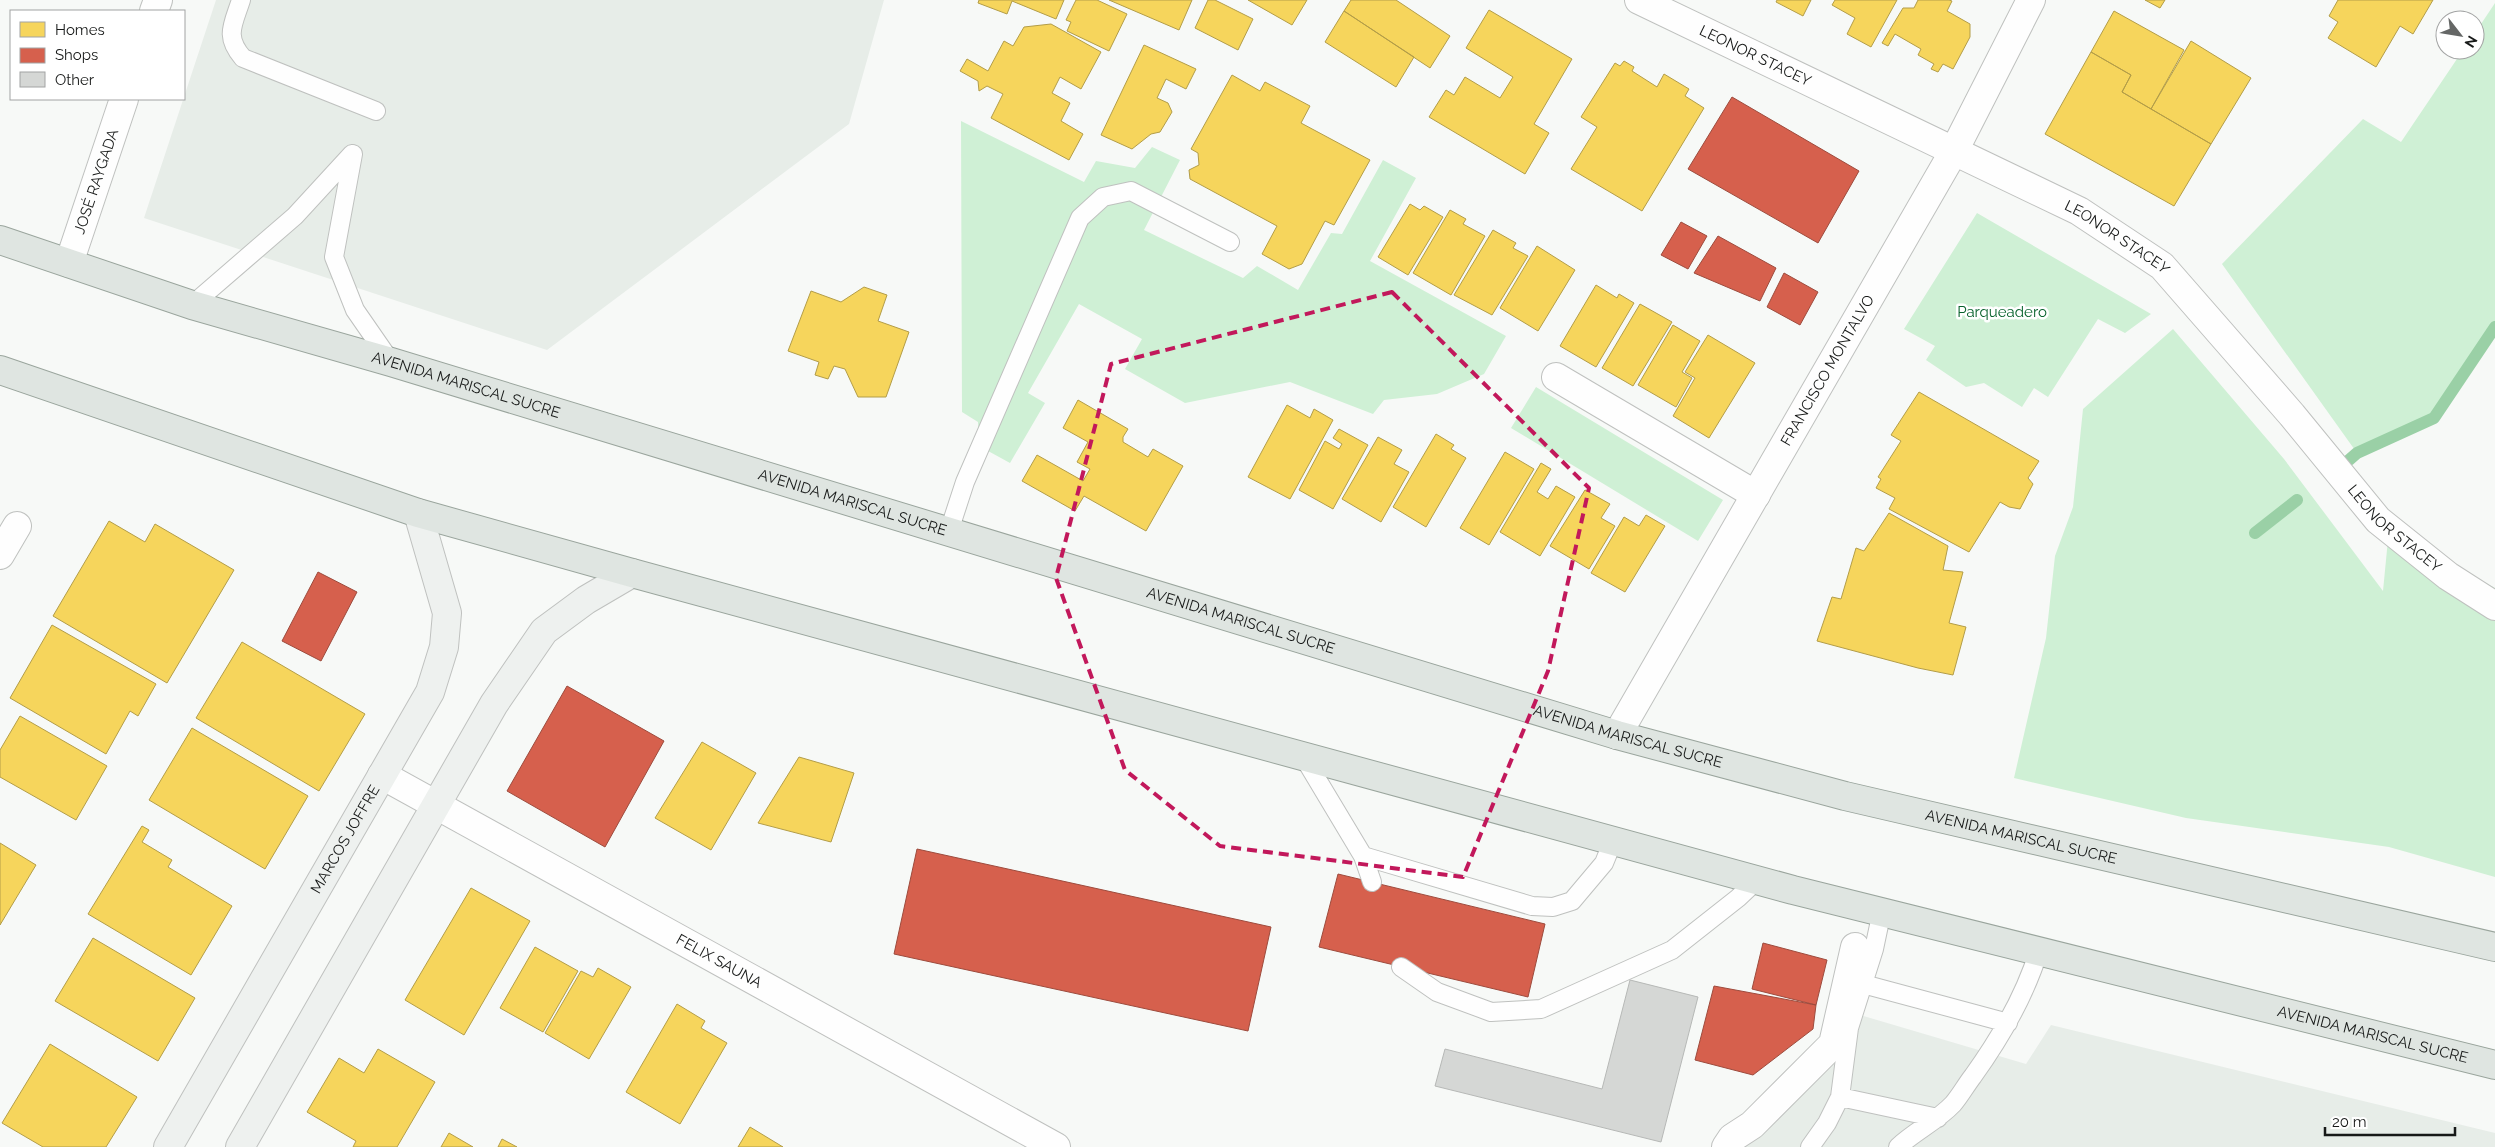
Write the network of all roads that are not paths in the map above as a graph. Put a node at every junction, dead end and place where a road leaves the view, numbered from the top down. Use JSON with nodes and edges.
{"nodes":[{"id":1,"x":241,"y":0,"type":"edge"},
{"id":2,"x":1639,"y":0,"type":"edge"},
{"id":3,"x":2030,"y":0,"type":"edge"},
{"id":4,"x":124,"y":100,"type":"edge"},
{"id":5,"x":376,"y":111,"type":"dead end"},
{"id":6,"x":1954,"y":151,"type":"junction"},
{"id":7,"x":0,"y":240,"type":"edge"},
{"id":8,"x":1230,"y":242,"type":"dead end"},
{"id":9,"x":69,"y":263,"type":"junction"},
{"id":10,"x":192,"y":305,"type":"junction"},
{"id":11,"x":391,"y":362,"type":"junction"},
{"id":12,"x":0,"y":370,"type":"edge"},
{"id":13,"x":1556,"y":377,"type":"dead end"},
{"id":14,"x":1756,"y":495,"type":"junction"},
{"id":15,"x":418,"y":513,"type":"junction"},
{"id":16,"x":17,"y":526,"type":"dead end"},
{"id":17,"x":948,"y":531,"type":"junction"},
{"id":18,"x":0,"y":555,"type":"edge"},
{"id":19,"x":632,"y":573,"type":"junction"},
{"id":20,"x":2495,"y":606,"type":"edge"},
{"id":21,"x":1617,"y":735,"type":"junction"},
{"id":22,"x":1303,"y":756,"type":"junction"},
{"id":23,"x":382,"y":775,"type":"junction"},
{"id":24,"x":435,"y":805,"type":"junction"},
{"id":25,"x":1613,"y":841,"type":"junction"},
{"id":26,"x":1363,"y":856,"type":"junction"},
{"id":27,"x":1757,"y":880,"type":"junction"},
{"id":28,"x":1372,"y":882,"type":"dead end"},
{"id":29,"x":1882,"y":911,"type":"junction"},
{"id":30,"x":1855,"y":947,"type":"dead end"},
{"id":31,"x":2495,"y":947,"type":"edge"},
{"id":32,"x":2039,"y":950,"type":"junction"},
{"id":33,"x":1401,"y":967,"type":"dead end"},
{"id":34,"x":1863,"y":984,"type":"junction"},
{"id":35,"x":2008,"y":1023,"type":"junction"},
{"id":36,"x":2495,"y":1065,"type":"edge"},
{"id":37,"x":1840,"y":1097,"type":"junction"},
{"id":38,"x":1938,"y":1118,"type":"junction"},
{"id":39,"x":168,"y":1147,"type":"edge"},
{"id":40,"x":240,"y":1147,"type":"edge"},
{"id":41,"x":1056,"y":1147,"type":"edge"},
{"id":42,"x":1726,"y":1147,"type":"edge"},
{"id":43,"x":1810,"y":1147,"type":"edge"},
{"id":44,"x":1898,"y":1147,"type":"edge"}],
"edges":[{"from":1,"to":5,"type":"lane"},
{"from":2,"to":6,"type":"street","name":"LEONOR STACEY"},
{"from":3,"to":6,"type":"street","name":"FRANCISCO MONTALVO"},
{"from":4,"to":9,"type":"street","name":"JOSÉ RAYGADA"},
{"from":6,"to":14,"type":"street","name":"FRANCISCO MONTALVO"},
{"from":6,"to":20,"type":"street","name":"LEONOR STACEY"},
{"from":7,"to":9,"type":"main road","name":"AVENIDA MARISCAL SUCRE"},
{"from":8,"to":17,"type":"lane"},
{"from":9,"to":10,"type":"main road","name":"AVENIDA MARISCAL SUCRE"},
{"from":10,"to":11,"type":"main road","name":"AVENIDA MARISCAL SUCRE"},
{"from":10,"to":11,"type":"lane"},
{"from":11,"to":17,"type":"main road","name":"AVENIDA MARISCAL SUCRE"},
{"from":12,"to":15,"type":"main road","name":"AVENIDA MARISCAL SUCRE"},
{"from":13,"to":14,"type":"street"},
{"from":14,"to":21,"type":"street","name":"FRANCISCO MONTALVO"},
{"from":15,"to":19,"type":"main road","name":"AVENIDA MARISCAL SUCRE"},
{"from":15,"to":23,"type":"street","name":"MARCOS JOFFRE"},
{"from":16,"to":18,"type":"street"},
{"from":17,"to":21,"type":"main road","name":"AVENIDA MARISCAL SUCRE"},
{"from":19,"to":22,"type":"main road","name":"AVENIDA MARISCAL SUCRE"},
{"from":19,"to":24,"type":"street"},
{"from":21,"to":31,"type":"main road","name":"AVENIDA MARISCAL SUCRE"},
{"from":22,"to":25,"type":"main road","name":"AVENIDA MARISCAL SUCRE"},
{"from":22,"to":26,"type":"lane"},
{"from":23,"to":24,"type":"street","name":"FELIX SAUNA"},
{"from":23,"to":39,"type":"street","name":"MARCOS JOFFRE"},
{"from":24,"to":40,"type":"street"},
{"from":24,"to":41,"type":"street","name":"FELIX SAUNA"},
{"from":25,"to":26,"type":"lane"},
{"from":25,"to":27,"type":"main road","name":"AVENIDA MARISCAL SUCRE"},
{"from":26,"to":28,"type":"lane"},
{"from":27,"to":29,"type":"main road","name":"AVENIDA MARISCAL SUCRE"},
{"from":27,"to":33,"type":"lane"},
{"from":29,"to":32,"type":"main road","name":"AVENIDA MARISCAL SUCRE"},
{"from":29,"to":34,"type":"lane"},
{"from":30,"to":42,"type":"street"},
{"from":32,"to":35,"type":"lane"},
{"from":32,"to":36,"type":"main road","name":"AVENIDA MARISCAL SUCRE"},
{"from":34,"to":35,"type":"lane"},
{"from":34,"to":37,"type":"lane"},
{"from":35,"to":38,"type":"lane"},
{"from":37,"to":38,"type":"lane"},
{"from":37,"to":43,"type":"lane"},
{"from":38,"to":44,"type":"lane"}]}
